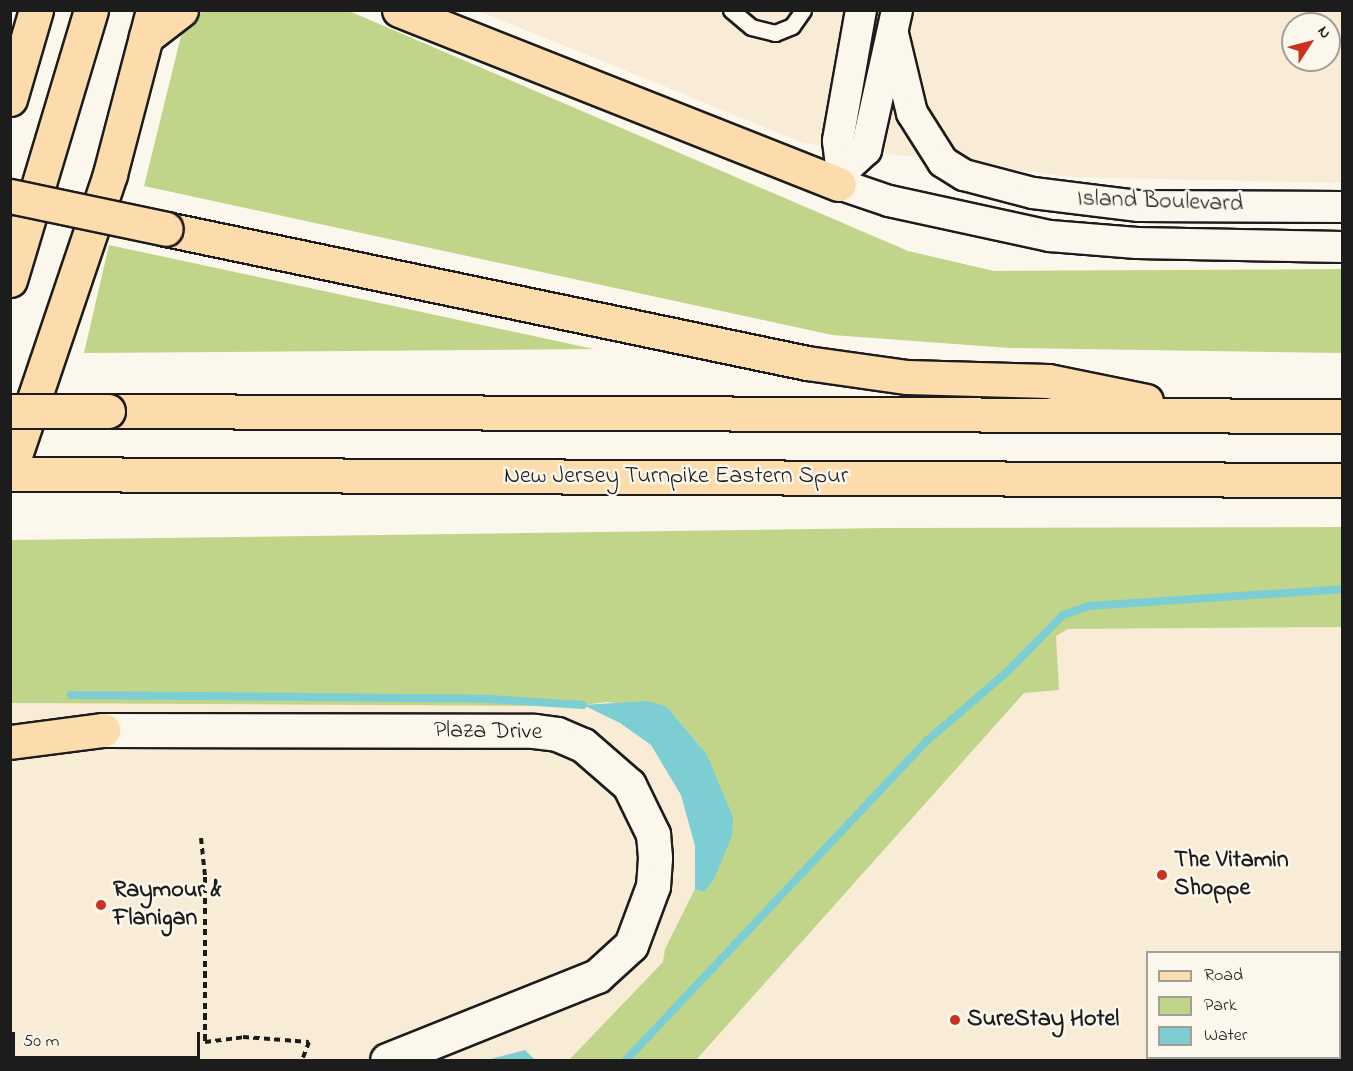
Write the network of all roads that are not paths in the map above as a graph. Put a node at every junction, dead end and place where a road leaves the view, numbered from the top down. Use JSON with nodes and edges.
{"nodes":[{"id":1,"x":36,"y":10,"type":"edge"},
{"id":2,"x":91,"y":10,"type":"edge"},
{"id":3,"x":181,"y":10,"type":"edge"},
{"id":4,"x":399,"y":10,"type":"edge"},
{"id":5,"x":731,"y":10,"type":"edge"},
{"id":6,"x":802,"y":10,"type":"edge"},
{"id":7,"x":861,"y":10,"type":"edge"},
{"id":8,"x":895,"y":22,"type":"edge"},
{"id":9,"x":149,"y":24,"type":"edge"},
{"id":10,"x":10,"y":99,"type":"edge"},
{"id":11,"x":840,"y":178,"type":"junction"},
{"id":12,"x":10,"y":196,"type":"edge"},
{"id":13,"x":1342,"y":207,"type":"edge"},
{"id":14,"x":1342,"y":247,"type":"edge"},
{"id":15,"x":10,"y":280,"type":"edge"},
{"id":16,"x":10,"y":411,"type":"edge"},
{"id":17,"x":1215,"y":415,"type":"junction"},
{"id":18,"x":1342,"y":416,"type":"edge"},
{"id":19,"x":10,"y":472,"type":"edge"},
{"id":20,"x":84,"y":474,"type":"junction"},
{"id":21,"x":1342,"y":480,"type":"edge"},
{"id":22,"x":10,"y":490,"type":"edge"},
{"id":23,"x":10,"y":718,"type":"edge"},
{"id":24,"x":103,"y":730,"type":"junction"},
{"id":25,"x":10,"y":742,"type":"edge"},
{"id":26,"x":387,"y":1060,"type":"edge"}],
"edges":[{"from":1,"to":10,"type":"main road"},
{"from":2,"to":15,"type":"main road"},
{"from":3,"to":9,"type":"main road"},
{"from":4,"to":11,"type":"main road"},
{"from":5,"to":6,"type":"lane"},
{"from":7,"to":11,"type":"street"},
{"from":8,"to":11,"type":"street"},
{"from":8,"to":13,"type":"street","name":"Island Boulevard"},
{"from":9,"to":19,"type":"main road"},
{"from":11,"to":14,"type":"street","name":"Island Boulevard"},
{"from":12,"to":17,"type":"main road","bridge":true},
{"from":16,"to":17,"type":"main road","bridge":true},
{"from":17,"to":18,"type":"main road"},
{"from":19,"to":20,"type":"main road","name":"New Jersey Turnpike Eastern Spur"},
{"from":20,"to":21,"type":"main road","name":"New Jersey Turnpike Eastern Spur"},
{"from":20,"to":22,"type":"main road"},
{"from":23,"to":24,"type":"main road"},
{"from":24,"to":25,"type":"main road"},
{"from":24,"to":26,"type":"street","name":"Plaza Drive"}]}
